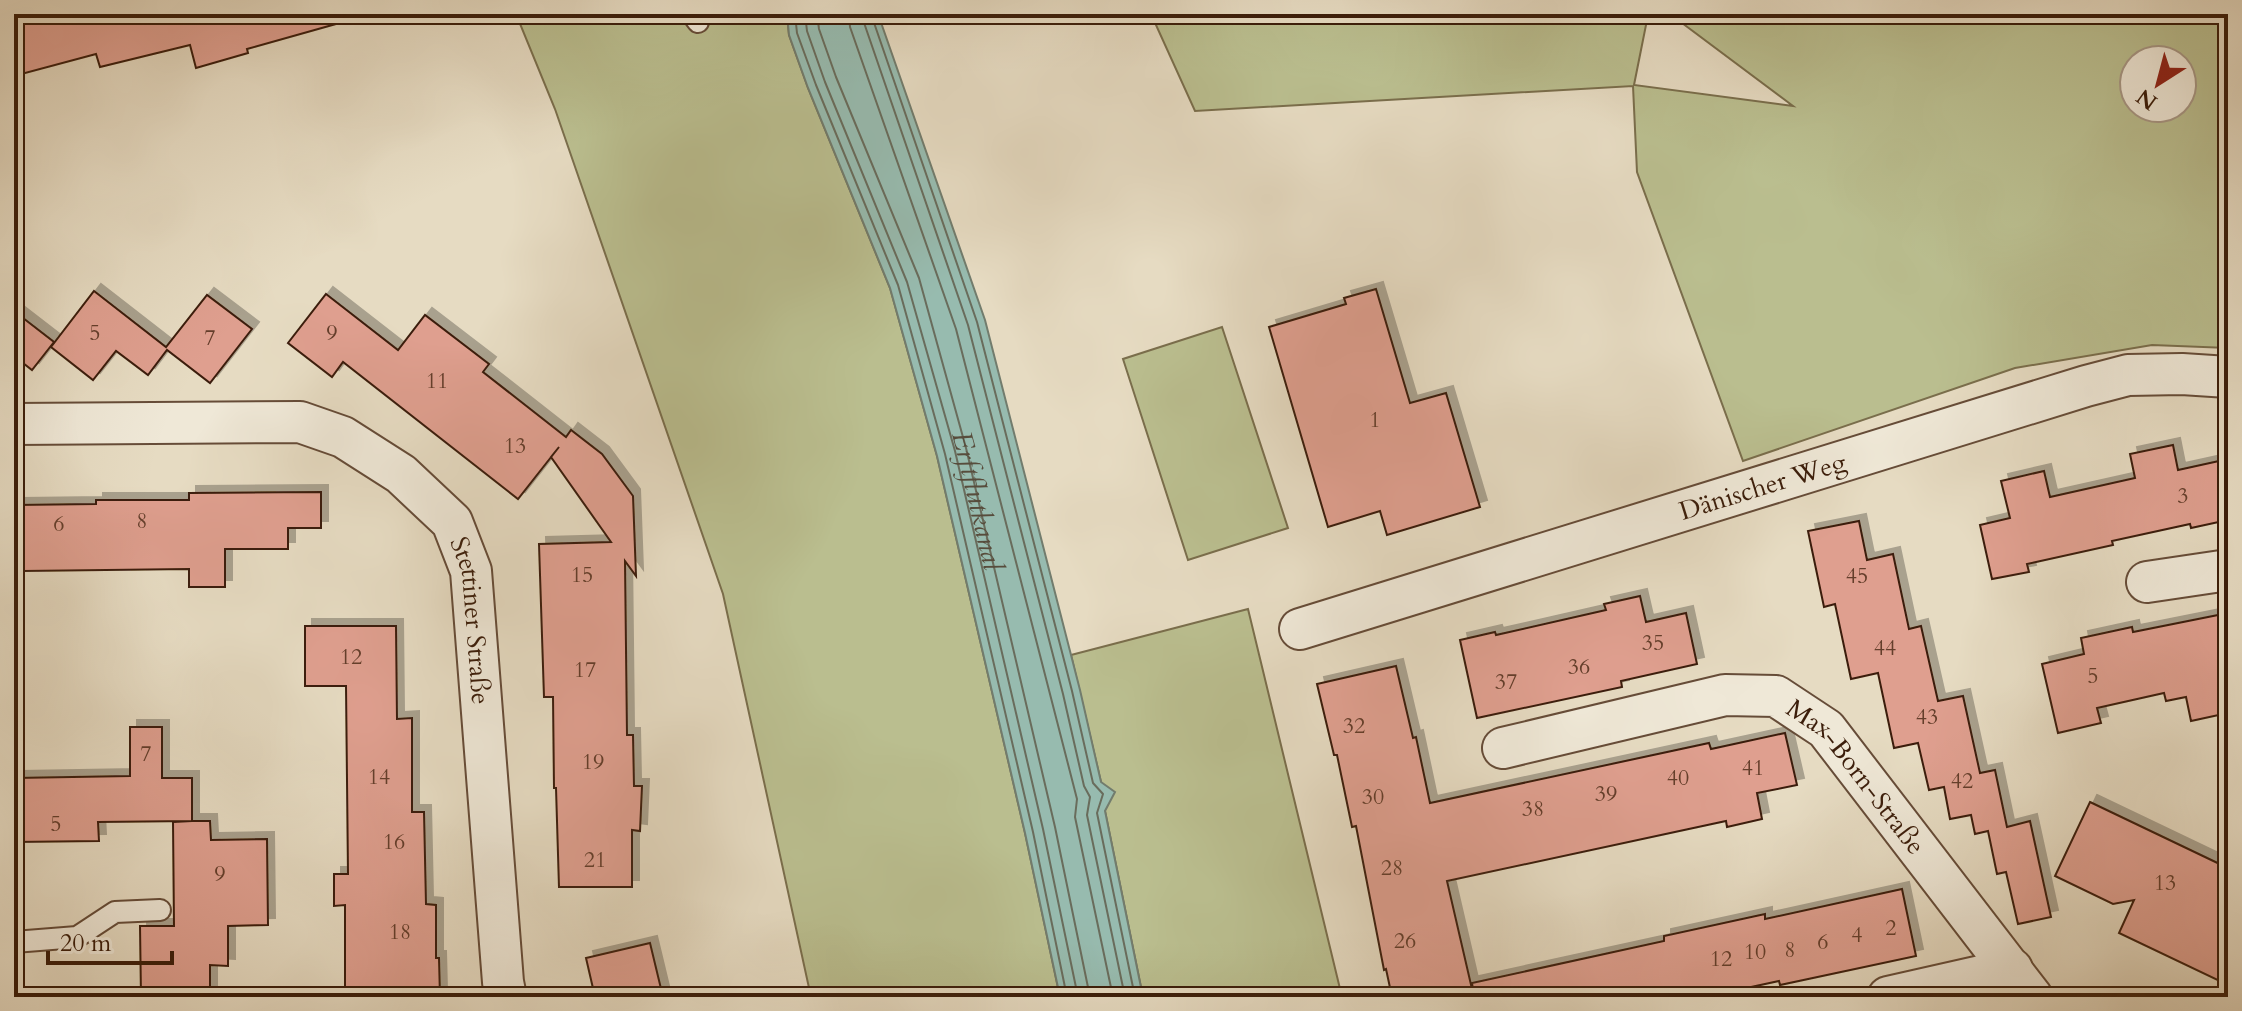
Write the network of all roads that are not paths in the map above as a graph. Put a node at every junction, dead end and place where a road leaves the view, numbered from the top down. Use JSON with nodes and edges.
{"nodes":[{"id":1,"x":2228,"y":377,"type":"edge"},
{"id":2,"x":14,"y":424,"type":"edge"},
{"id":3,"x":2228,"y":570,"type":"edge"},
{"id":4,"x":2147,"y":582,"type":"dead end"},
{"id":5,"x":1300,"y":629,"type":"dead end"},
{"id":6,"x":1503,"y":748,"type":"dead end"},
{"id":7,"x":160,"y":910,"type":"dead end"},
{"id":8,"x":14,"y":942,"type":"edge"},
{"id":9,"x":2022,"y":983,"type":"edge"},
{"id":10,"x":506,"y":997,"type":"edge"},
{"id":11,"x":1888,"y":997,"type":"edge"}],
"edges":[{"from":1,"to":5,"type":"street","name":"Dänischer Weg"},
{"from":2,"to":10,"type":"street","name":"Stettiner Straße"},
{"from":3,"to":4,"type":"street"},
{"from":6,"to":9,"type":"street","name":"Max-Born-Straße"},
{"from":7,"to":8,"type":"lane"},
{"from":9,"to":11,"type":"street","name":"Max-Born-Straße"}]}
